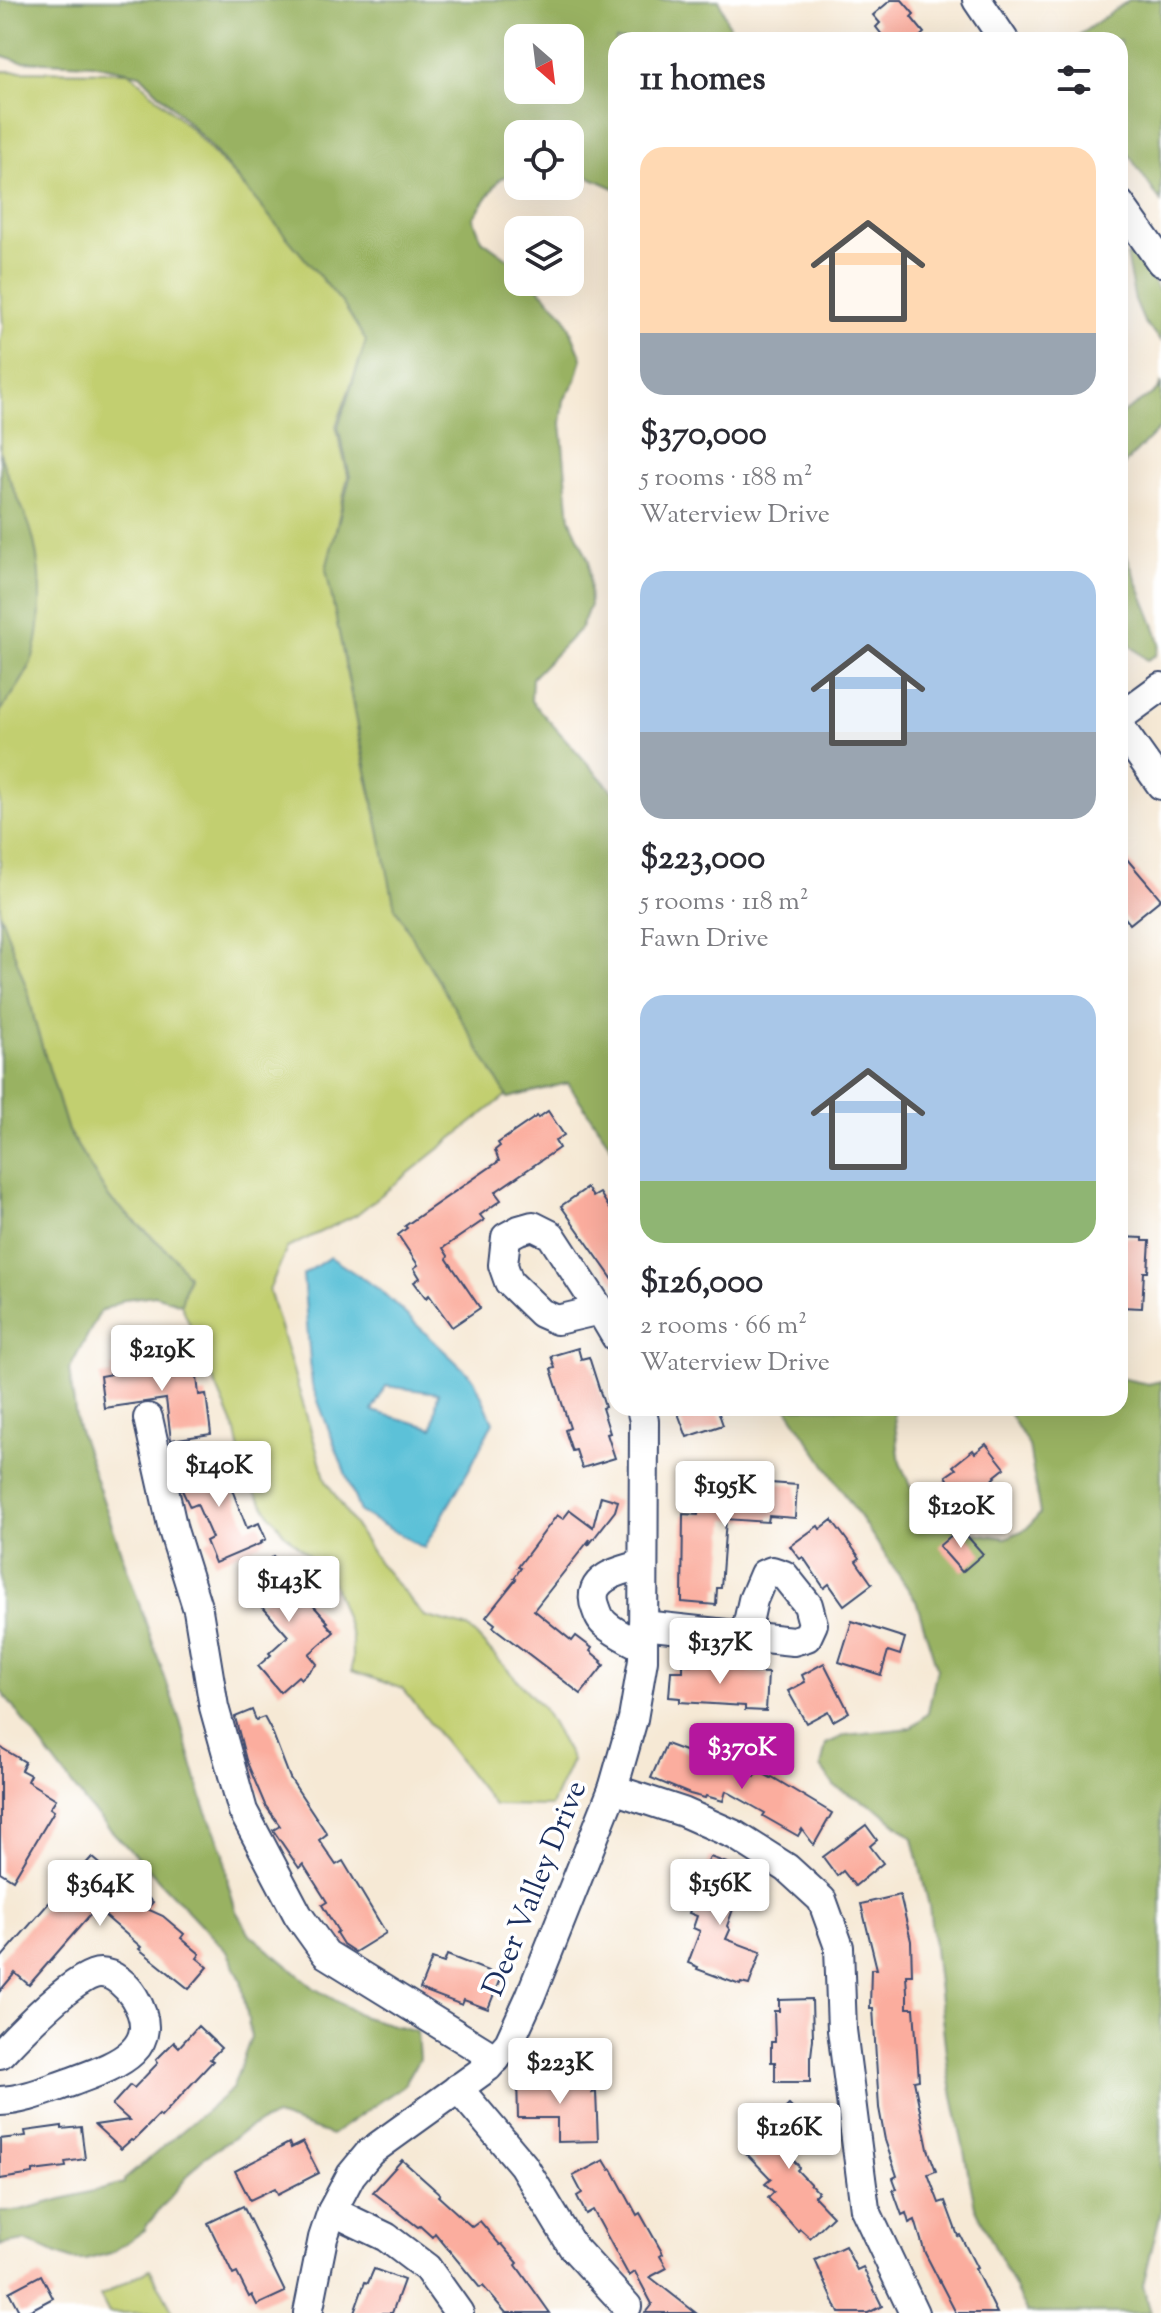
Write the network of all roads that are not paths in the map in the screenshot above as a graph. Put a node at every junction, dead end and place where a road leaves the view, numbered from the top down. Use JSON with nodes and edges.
{"nodes":[{"id":1,"x":977,"y":0,"type":"edge"},
{"id":2,"x":999,"y":32,"type":"edge"},
{"id":3,"x":1128,"y":223,"type":"edge"},
{"id":4,"x":1161,"y":262,"type":"edge"},
{"id":5,"x":1161,"y":687,"type":"edge"},
{"id":6,"x":1128,"y":711,"type":"edge"},
{"id":7,"x":1128,"y":738,"type":"edge"},
{"id":8,"x":1161,"y":785,"type":"edge"},
{"id":9,"x":600,"y":1310,"type":"dead end"},
{"id":10,"x":608,"y":1324,"type":"edge"},
{"id":11,"x":643,"y":1416,"type":"edge"},
{"id":12,"x":148,"y":1418,"type":"dead end"},
{"id":13,"x":643,"y":1565,"type":"junction"},
{"id":14,"x":643,"y":1636,"type":"junction"},
{"id":15,"x":745,"y":1636,"type":"dead end"},
{"id":16,"x":613,"y":1789,"type":"junction"},
{"id":17,"x":0,"y":2054,"type":"edge"},
{"id":18,"x":496,"y":2059,"type":"junction"},
{"id":19,"x":458,"y":2088,"type":"junction"},
{"id":20,"x":0,"y":2101,"type":"edge"},
{"id":21,"x":332,"y":2211,"type":"junction"},
{"id":22,"x":437,"y":2301,"type":"edge"},
{"id":23,"x":627,"y":2306,"type":"dead end"},
{"id":24,"x":308,"y":2313,"type":"edge"},
{"id":25,"x":459,"y":2313,"type":"edge"},
{"id":26,"x":914,"y":2313,"type":"edge"}],
"edges":[{"from":1,"to":2,"type":"street"},
{"from":3,"to":4,"type":"street"},
{"from":5,"to":6,"type":"street"},
{"from":7,"to":8,"type":"street"},
{"from":9,"to":10,"type":"street"},
{"from":11,"to":13,"type":"street","name":"Deer Valley Drive"},
{"from":12,"to":18,"type":"street"},
{"from":13,"to":14,"type":"street","name":"Deer Valley Drive"},
{"from":13,"to":14,"type":"street"},
{"from":14,"to":15,"type":"street"},
{"from":14,"to":16,"type":"street","name":"Deer Valley Drive"},
{"from":16,"to":18,"type":"street","name":"Deer Valley Drive"},
{"from":16,"to":26,"type":"street"},
{"from":17,"to":20,"type":"street"},
{"from":18,"to":19,"type":"street","name":"Deer Valley Drive"},
{"from":19,"to":21,"type":"street","name":"Deer Valley Drive"},
{"from":19,"to":23,"type":"street"},
{"from":21,"to":22,"type":"street"},
{"from":21,"to":24,"type":"street","name":"Deer Valley Drive"},
{"from":22,"to":25,"type":"street"}]}
